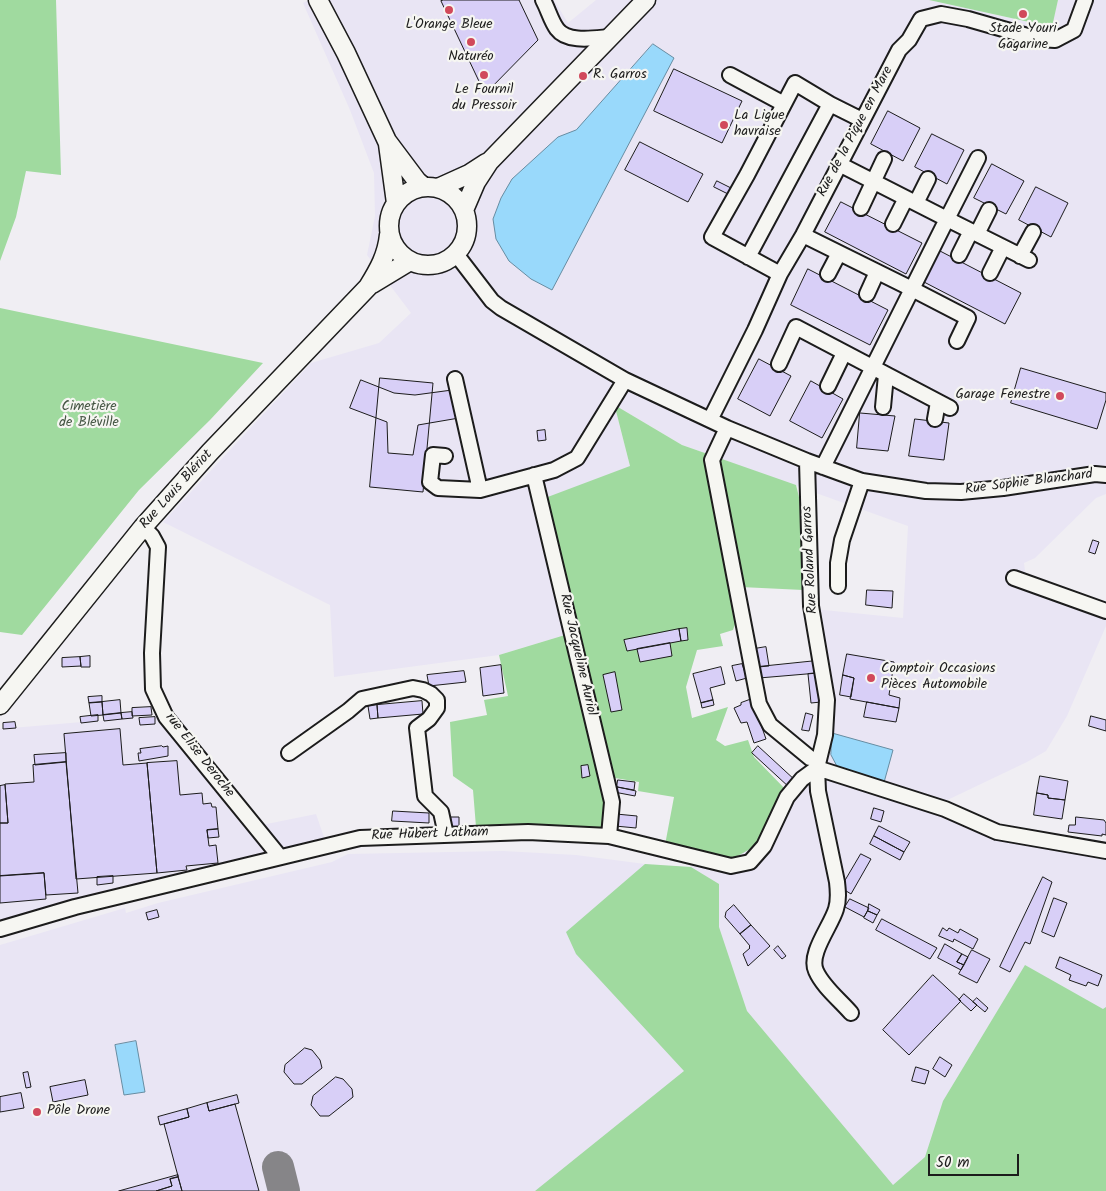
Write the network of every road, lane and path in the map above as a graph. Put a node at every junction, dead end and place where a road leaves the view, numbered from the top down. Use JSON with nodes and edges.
{"nodes":[{"id":1,"x":318,"y":0,"type":"edge"},
{"id":2,"x":544,"y":0,"type":"edge"},
{"id":3,"x":646,"y":0,"type":"edge"},
{"id":4,"x":1085,"y":0,"type":"edge"},
{"id":5,"x":610,"y":37,"type":"junction"},
{"id":6,"x":730,"y":75,"type":"dead end"},
{"id":7,"x":784,"y":104,"type":"junction"},
{"id":8,"x":830,"y":104,"type":"junction"},
{"id":9,"x":862,"y":120,"type":"junction"},
{"id":10,"x":387,"y":141,"type":"junction"},
{"id":11,"x":978,"y":158,"type":"dead end"},
{"id":12,"x":884,"y":160,"type":"dead end"},
{"id":13,"x":489,"y":162,"type":"junction"},
{"id":14,"x":839,"y":164,"type":"junction"},
{"id":15,"x":928,"y":179,"type":"dead end"},
{"id":16,"x":874,"y":182,"type":"junction"},
{"id":17,"x":431,"y":187,"type":"junction"},
{"id":18,"x":911,"y":200,"type":"junction"},
{"id":19,"x":396,"y":203,"type":"junction"},
{"id":20,"x":862,"y":208,"type":"dead end"},
{"id":21,"x":464,"y":210,"type":"junction"},
{"id":22,"x":989,"y":210,"type":"dead end"},
{"id":23,"x":948,"y":218,"type":"junction"},
{"id":24,"x":893,"y":224,"type":"dead end"},
{"id":25,"x":974,"y":232,"type":"junction"},
{"id":26,"x":1032,"y":232,"type":"dead end"},
{"id":27,"x":389,"y":235,"type":"junction"},
{"id":28,"x":803,"y":236,"type":"junction"},
{"id":29,"x":1003,"y":247,"type":"junction"},
{"id":30,"x":839,"y":253,"type":"junction"},
{"id":31,"x":456,"y":254,"type":"junction"},
{"id":32,"x":959,"y":255,"type":"dead end"},
{"id":33,"x":748,"y":257,"type":"junction"},
{"id":34,"x":410,"y":261,"type":"junction"},
{"id":35,"x":877,"y":272,"type":"junction"},
{"id":36,"x":990,"y":273,"type":"dead end"},
{"id":37,"x":780,"y":274,"type":"junction"},
{"id":38,"x":828,"y":274,"type":"dead end"},
{"id":39,"x":368,"y":287,"type":"junction"},
{"id":40,"x":912,"y":290,"type":"junction"},
{"id":41,"x":866,"y":294,"type":"dead end"},
{"id":42,"x":957,"y":341,"type":"dead end"},
{"id":43,"x":844,"y":353,"type":"junction"},
{"id":44,"x":779,"y":364,"type":"dead end"},
{"id":45,"x":873,"y":368,"type":"junction"},
{"id":46,"x":886,"y":375,"type":"junction"},
{"id":47,"x":454,"y":378,"type":"dead end"},
{"id":48,"x":625,"y":380,"type":"junction"},
{"id":49,"x":828,"y":386,"type":"dead end"},
{"id":50,"x":883,"y":406,"type":"dead end"},
{"id":51,"x":935,"y":419,"type":"dead end"},
{"id":52,"x":710,"y":420,"type":"junction"},
{"id":53,"x":727,"y":428,"type":"junction"},
{"id":54,"x":446,"y":456,"type":"dead end"},
{"id":55,"x":807,"y":461,"type":"junction"},
{"id":56,"x":823,"y":467,"type":"junction"},
{"id":57,"x":534,"y":475,"type":"junction"},
{"id":58,"x":1106,"y":475,"type":"edge"},
{"id":59,"x":862,"y":481,"type":"junction"},
{"id":60,"x":480,"y":490,"type":"junction"},
{"id":61,"x":143,"y":527,"type":"junction"},
{"id":62,"x":1014,"y":578,"type":"dead end"},
{"id":63,"x":838,"y":586,"type":"dead end"},
{"id":64,"x":1106,"y":610,"type":"edge"},
{"id":65,"x":0,"y":705,"type":"edge"},
{"id":66,"x":288,"y":753,"type":"dead end"},
{"id":67,"x":818,"y":764,"type":"junction"},
{"id":68,"x":446,"y":835,"type":"junction"},
{"id":69,"x":610,"y":836,"type":"junction"},
{"id":70,"x":1106,"y":851,"type":"edge"},
{"id":71,"x":280,"y":857,"type":"junction"},
{"id":72,"x":0,"y":929,"type":"edge"},
{"id":73,"x":851,"y":1013,"type":"dead end"}],
"edges":[{"from":1,"to":10,"type":"main road"},
{"from":2,"to":5,"type":"street"},
{"from":3,"to":5,"type":"main road"},
{"from":4,"to":9,"type":"street","name":"Rue de la Pique en Mare"},
{"from":5,"to":13,"type":"main road"},
{"from":6,"to":7,"type":"street"},
{"from":7,"to":8,"type":"street"},
{"from":7,"to":33,"type":"street"},
{"from":8,"to":9,"type":"street"},
{"from":8,"to":33,"type":"street"},
{"from":9,"to":14,"type":"street","name":"Rue de la Pique en Mare"},
{"from":10,"to":17,"type":"main road"},
{"from":10,"to":19,"type":"main road"},
{"from":11,"to":23,"type":"street"},
{"from":12,"to":16,"type":"street"},
{"from":13,"to":17,"type":"main road"},
{"from":13,"to":21,"type":"main road"},
{"from":14,"to":16,"type":"street"},
{"from":14,"to":28,"type":"street","name":"Rue de la Pique en Mare"},
{"from":15,"to":18,"type":"street"},
{"from":16,"to":18,"type":"street"},
{"from":16,"to":20,"type":"street"},
{"from":17,"to":19,"type":"main road"},
{"from":17,"to":21,"type":"main road"},
{"from":18,"to":23,"type":"street"},
{"from":18,"to":24,"type":"street"},
{"from":19,"to":27,"type":"main road"},
{"from":21,"to":31,"type":"main road"},
{"from":22,"to":25,"type":"street"},
{"from":23,"to":25,"type":"street"},
{"from":23,"to":40,"type":"street"},
{"from":25,"to":29,"type":"street"},
{"from":25,"to":32,"type":"street"},
{"from":26,"to":29,"type":"street"},
{"from":27,"to":34,"type":"main road"},
{"from":27,"to":39,"type":"main road","name":"Rue Louis Blériot"},
{"from":28,"to":30,"type":"street"},
{"from":28,"to":37,"type":"street","name":"Rue de la Pique en Mare"},
{"from":29,"to":36,"type":"street"},
{"from":30,"to":35,"type":"street"},
{"from":30,"to":38,"type":"street"},
{"from":31,"to":34,"type":"main road"},
{"from":31,"to":48,"type":"street"},
{"from":33,"to":37,"type":"street"},
{"from":34,"to":39,"type":"main road","name":"Rue Louis Blériot"},
{"from":35,"to":40,"type":"street"},
{"from":35,"to":41,"type":"street"},
{"from":37,"to":52,"type":"street","name":"Rue de la Pique en Mare"},
{"from":39,"to":61,"type":"main road","name":"Rue Louis Blériot"},
{"from":40,"to":42,"type":"street"},
{"from":40,"to":45,"type":"street"},
{"from":43,"to":44,"type":"street"},
{"from":43,"to":45,"type":"street"},
{"from":43,"to":49,"type":"street"},
{"from":45,"to":46,"type":"street"},
{"from":45,"to":56,"type":"street"},
{"from":46,"to":50,"type":"street"},
{"from":46,"to":51,"type":"street"},
{"from":47,"to":60,"type":"street"},
{"from":48,"to":52,"type":"street"},
{"from":48,"to":57,"type":"street"},
{"from":52,"to":53,"type":"street"},
{"from":53,"to":55,"type":"street"},
{"from":53,"to":67,"type":"street"},
{"from":54,"to":60,"type":"street"},
{"from":55,"to":56,"type":"street","name":"Rue Sophie Blanchard"},
{"from":55,"to":67,"type":"street","name":"Rue Roland Garros"},
{"from":56,"to":59,"type":"street","name":"Rue Sophie Blanchard"},
{"from":57,"to":60,"type":"street"},
{"from":57,"to":69,"type":"street","name":"Rue Jacqueline Auriol"},
{"from":58,"to":59,"type":"street","name":"Rue Sophie Blanchard"},
{"from":59,"to":63,"type":"street"},
{"from":61,"to":65,"type":"main road","name":"Rue Louis Blériot"},
{"from":61,"to":71,"type":"street","name":"rue Elise Deroche"},
{"from":62,"to":64,"type":"street"},
{"from":66,"to":68,"type":"street"},
{"from":67,"to":69,"type":"street","name":"Rue Hubert Latham"},
{"from":67,"to":70,"type":"street"},
{"from":67,"to":73,"type":"street","name":"Rue Roland Garros"},
{"from":68,"to":69,"type":"street","name":"Rue Hubert Latham"},
{"from":68,"to":71,"type":"street","name":"Rue Hubert Latham"},
{"from":71,"to":72,"type":"street","name":"Rue Hubert Latham"}]}
